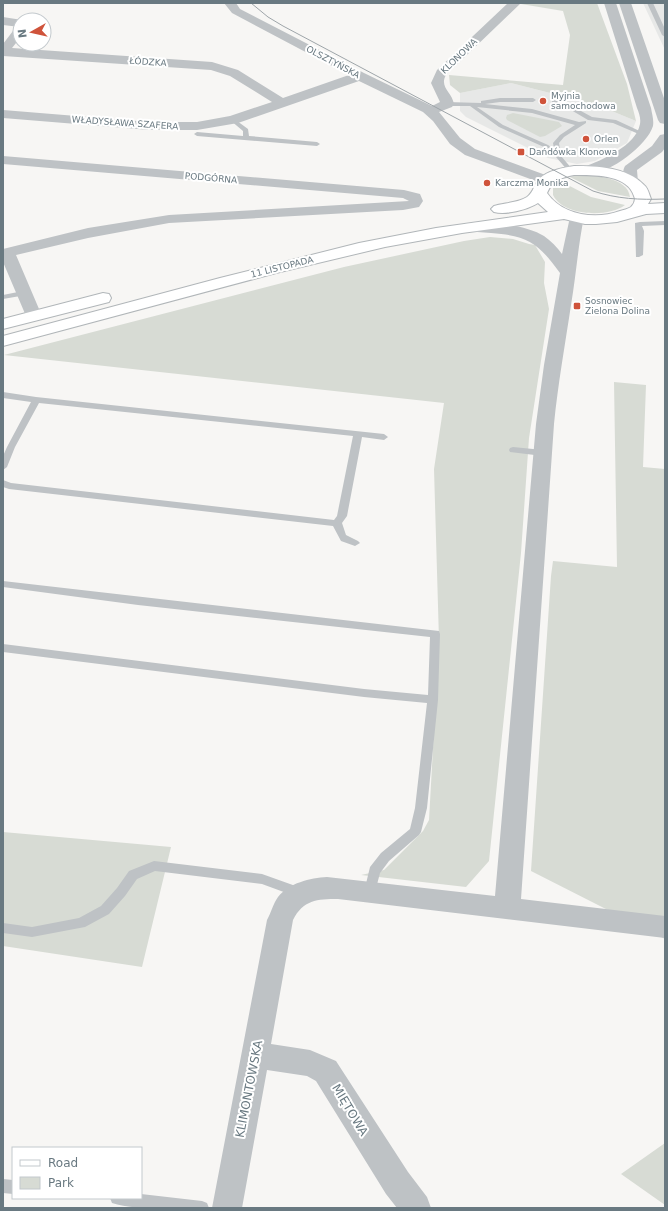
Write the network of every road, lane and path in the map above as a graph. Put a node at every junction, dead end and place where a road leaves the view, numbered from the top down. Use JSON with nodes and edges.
{"nodes":[{"id":1,"x":230,"y":3,"type":"edge"},
{"id":2,"x":515,"y":3,"type":"edge"},
{"id":3,"x":610,"y":3,"type":"edge"},
{"id":4,"x":625,"y":3,"type":"edge"},
{"id":5,"x":650,"y":3,"type":"edge"},
{"id":6,"x":665,"y":35,"type":"edge"},
{"id":7,"x":12,"y":41,"type":"edge"},
{"id":8,"x":4,"y":52,"type":"edge"},
{"id":9,"x":360,"y":76,"type":"junction"},
{"id":10,"x":533,"y":100,"type":"dead end"},
{"id":11,"x":554,"y":102,"type":"dead end"},
{"id":12,"x":282,"y":103,"type":"junction"},
{"id":13,"x":447,"y":104,"type":"junction"},
{"id":14,"x":464,"y":104,"type":"junction"},
{"id":15,"x":3,"y":114,"type":"edge"},
{"id":16,"x":435,"y":115,"type":"junction"},
{"id":17,"x":590,"y":119,"type":"junction"},
{"id":18,"x":233,"y":120,"type":"junction"},
{"id":19,"x":665,"y":120,"type":"edge"},
{"id":20,"x":580,"y":125,"type":"junction"},
{"id":21,"x":198,"y":134,"type":"dead end"},
{"id":22,"x":643,"y":134,"type":"junction"},
{"id":23,"x":246,"y":138,"type":"junction"},
{"id":24,"x":665,"y":138,"type":"edge"},
{"id":25,"x":317,"y":144,"type":"dead end"},
{"id":26,"x":558,"y":156,"type":"junction"},
{"id":27,"x":3,"y":160,"type":"edge"},
{"id":28,"x":589,"y":170,"type":"junction"},
{"id":29,"x":571,"y":171,"type":"junction"},
{"id":30,"x":636,"y":186,"type":"junction"},
{"id":31,"x":543,"y":187,"type":"junction"},
{"id":32,"x":656,"y":193,"type":"dead end"},
{"id":33,"x":665,"y":208,"type":"edge"},
{"id":34,"x":635,"y":212,"type":"junction"},
{"id":35,"x":571,"y":216,"type":"junction"},
{"id":36,"x":665,"y":223,"type":"edge"},
{"id":37,"x":468,"y":227,"type":"junction"},
{"id":38,"x":5,"y":254,"type":"edge"},
{"id":39,"x":639,"y":255,"type":"dead end"},
{"id":40,"x":567,"y":272,"type":"junction"},
{"id":41,"x":23,"y":293,"type":"junction"},
{"id":42,"x":3,"y":296,"type":"edge"},
{"id":43,"x":34,"y":316,"type":"junction"},
{"id":44,"x":3,"y":324,"type":"edge"},
{"id":45,"x":3,"y":341,"type":"edge"},
{"id":46,"x":3,"y":395,"type":"edge"},
{"id":47,"x":36,"y":400,"type":"junction"},
{"id":48,"x":358,"y":434,"type":"junction"},
{"id":49,"x":384,"y":437,"type":"dead end"},
{"id":50,"x":512,"y":450,"type":"dead end"},
{"id":51,"x":543,"y":453,"type":"junction"},
{"id":52,"x":3,"y":467,"type":"edge"},
{"id":53,"x":3,"y":483,"type":"edge"},
{"id":54,"x":337,"y":523,"type":"junction"},
{"id":55,"x":355,"y":543,"type":"dead end"},
{"id":56,"x":3,"y":584,"type":"edge"},
{"id":57,"x":3,"y":648,"type":"edge"},
{"id":58,"x":432,"y":700,"type":"junction"},
{"id":59,"x":370,"y":892,"type":"junction"},
{"id":60,"x":301,"y":893,"type":"junction"},
{"id":61,"x":507,"y":908,"type":"junction"},
{"id":62,"x":665,"y":927,"type":"edge"},
{"id":63,"x":3,"y":928,"type":"edge"},
{"id":64,"x":256,"y":1055,"type":"junction"},
{"id":65,"x":126,"y":1199,"type":"edge"},
{"id":66,"x":202,"y":1208,"type":"edge"},
{"id":67,"x":227,"y":1208,"type":"edge"},
{"id":68,"x":416,"y":1208,"type":"edge"}],
"edges":[{"from":1,"to":9,"type":"street","name":"OLSZTYŃSKA"},
{"from":2,"to":13,"type":"street","name":"KLONOWA"},
{"from":3,"to":22,"type":"street"},
{"from":4,"to":19,"type":"street"},
{"from":5,"to":6,"type":"lane"},
{"from":7,"to":8,"type":"street","name":"ŁÓDZKA"},
{"from":8,"to":12,"type":"street","name":"ŁÓDZKA"},
{"from":9,"to":12,"type":"street","name":"WŁADYSŁAWA SZAFERA"},
{"from":9,"to":16,"type":"street","name":"OLSZTYŃSKA"},
{"from":10,"to":14,"type":"lane"},
{"from":11,"to":17,"type":"lane"},
{"from":12,"to":18,"type":"street","name":"WŁADYSŁAWA SZAFERA"},
{"from":13,"to":14,"type":"lane"},
{"from":13,"to":16,"type":"street"},
{"from":14,"to":20,"type":"lane"},
{"from":14,"to":26,"type":"lane"},
{"from":15,"to":18,"type":"street","name":"WŁADYSŁAWA SZAFERA"},
{"from":16,"to":31,"type":"street"},
{"from":17,"to":20,"type":"lane"},
{"from":17,"to":22,"type":"lane"},
{"from":18,"to":23,"type":"lane"},
{"from":20,"to":26,"type":"lane"},
{"from":21,"to":23,"type":"lane"},
{"from":22,"to":28,"type":"street"},
{"from":23,"to":25,"type":"lane"},
{"from":24,"to":30,"type":"street"},
{"from":26,"to":29,"type":"lane"},
{"from":27,"to":38,"type":"street","name":"PODGÓRNA"},
{"from":28,"to":29,"type":"main road","name":"11 LISTOPADA"},
{"from":28,"to":30,"type":"main road","name":"11 LISTOPADA"},
{"from":29,"to":31,"type":"main road","name":"11 LISTOPADA"},
{"from":30,"to":32,"type":"main road"},
{"from":30,"to":34,"type":"main road"},
{"from":31,"to":35,"type":"main road"},
{"from":31,"to":43,"type":"main road","name":"11 LISTOPADA"},
{"from":33,"to":34,"type":"main road"},
{"from":34,"to":35,"type":"main road"},
{"from":35,"to":37,"type":"main road","name":"11 LISTOPADA"},
{"from":35,"to":40,"type":"street"},
{"from":36,"to":39,"type":"lane"},
{"from":37,"to":40,"type":"street"},
{"from":37,"to":45,"type":"main road","name":"11 LISTOPADA"},
{"from":38,"to":41,"type":"street"},
{"from":40,"to":51,"type":"street"},
{"from":41,"to":42,"type":"lane"},
{"from":41,"to":43,"type":"street"},
{"from":43,"to":44,"type":"main road","name":"11 LISTOPADA"},
{"from":46,"to":47,"type":"lane"},
{"from":47,"to":48,"type":"lane"},
{"from":47,"to":52,"type":"lane"},
{"from":48,"to":49,"type":"lane"},
{"from":48,"to":54,"type":"lane"},
{"from":50,"to":51,"type":"lane"},
{"from":51,"to":61,"type":"street"},
{"from":53,"to":54,"type":"lane"},
{"from":54,"to":55,"type":"lane"},
{"from":56,"to":58,"type":"lane"},
{"from":57,"to":58,"type":"lane"},
{"from":58,"to":59,"type":"lane"},
{"from":59,"to":60,"type":"street"},
{"from":59,"to":61,"type":"street"},
{"from":60,"to":63,"type":"lane"},
{"from":60,"to":64,"type":"street","name":"KLIMONTOWSKA"},
{"from":61,"to":62,"type":"street"},
{"from":64,"to":67,"type":"street","name":"KLIMONTOWSKA"},
{"from":64,"to":68,"type":"street","name":"MIĘTOWA"},
{"from":65,"to":66,"type":"lane"}]}
